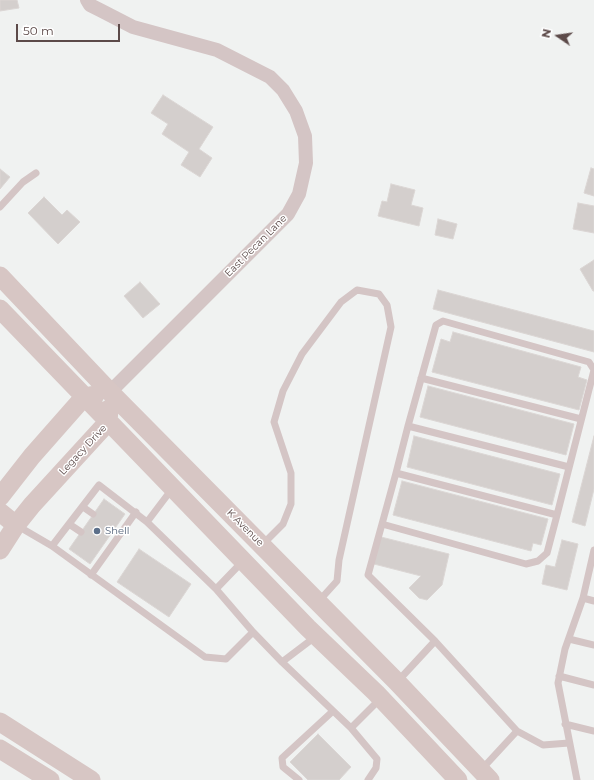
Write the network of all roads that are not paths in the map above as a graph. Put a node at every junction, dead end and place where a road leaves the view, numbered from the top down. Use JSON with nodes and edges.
{"nodes":[{"id":1,"x":87,"y":0,"type":"edge"},
{"id":2,"x":36,"y":173,"type":"dead end"},
{"id":3,"x":0,"y":207,"type":"edge"},
{"id":4,"x":0,"y":276,"type":"edge"},
{"id":5,"x":0,"y":309,"type":"edge"},
{"id":6,"x":421,"y":378,"type":"junction"},
{"id":7,"x":110,"y":392,"type":"junction"},
{"id":8,"x":84,"y":397,"type":"junction"},
{"id":9,"x":581,"y":419,"type":"junction"},
{"id":10,"x":108,"y":422,"type":"junction"},
{"id":11,"x":408,"y":426,"type":"junction"},
{"id":12,"x":569,"y":468,"type":"junction"},
{"id":13,"x":396,"y":473,"type":"junction"},
{"id":14,"x":173,"y":488,"type":"junction"},
{"id":15,"x":0,"y":497,"type":"edge"},
{"id":16,"x":83,"y":507,"type":"junction"},
{"id":17,"x":0,"y":512,"type":"edge"},
{"id":18,"x":136,"y":512,"type":"junction"},
{"id":19,"x":93,"y":514,"type":"dead end"},
{"id":20,"x":557,"y":516,"type":"junction"},
{"id":21,"x":147,"y":522,"type":"junction"},
{"id":22,"x":69,"y":524,"type":"junction"},
{"id":23,"x":382,"y":524,"type":"junction"},
{"id":24,"x":16,"y":525,"type":"junction"},
{"id":25,"x":81,"y":532,"type":"dead end"},
{"id":26,"x":262,"y":545,"type":"junction"},
{"id":27,"x":52,"y":546,"type":"junction"},
{"id":28,"x":0,"y":550,"type":"edge"},
{"id":29,"x":594,"y":550,"type":"edge"},
{"id":30,"x":244,"y":561,"type":"junction"},
{"id":31,"x":91,"y":575,"type":"junction"},
{"id":32,"x":216,"y":589,"type":"junction"},
{"id":33,"x":583,"y":598,"type":"junction"},
{"id":34,"x":594,"y":601,"type":"edge"},
{"id":35,"x":318,"y":602,"type":"junction"},
{"id":36,"x":253,"y":632,"type":"junction"},
{"id":37,"x":317,"y":636,"type":"junction"},
{"id":38,"x":569,"y":639,"type":"junction"},
{"id":39,"x":435,"y":641,"type":"junction"},
{"id":40,"x":594,"y":645,"type":"edge"},
{"id":41,"x":282,"y":662,"type":"junction"},
{"id":42,"x":559,"y":676,"type":"junction"},
{"id":43,"x":397,"y":682,"type":"junction"},
{"id":44,"x":594,"y":685,"type":"edge"},
{"id":45,"x":381,"y":698,"type":"junction"},
{"id":46,"x":333,"y":710,"type":"junction"},
{"id":47,"x":0,"y":722,"type":"edge"},
{"id":48,"x":565,"y":724,"type":"junction"},
{"id":49,"x":351,"y":728,"type":"junction"},
{"id":50,"x":517,"y":731,"type":"junction"},
{"id":51,"x":594,"y":731,"type":"edge"},
{"id":52,"x":569,"y":743,"type":"junction"},
{"id":53,"x":0,"y":749,"type":"edge"},
{"id":54,"x":485,"y":775,"type":"edge"},
{"id":55,"x":50,"y":780,"type":"edge"},
{"id":56,"x":91,"y":780,"type":"edge"},
{"id":57,"x":299,"y":780,"type":"edge"},
{"id":58,"x":368,"y":780,"type":"edge"},
{"id":59,"x":458,"y":780,"type":"edge"},
{"id":60,"x":577,"y":780,"type":"edge"}],
"edges":[{"from":1,"to":7,"type":"street","name":"East Pecan Lane"},
{"from":2,"to":3,"type":"lane"},
{"from":4,"to":7,"type":"main road","name":"K Avenue"},
{"from":5,"to":8,"type":"main road"},
{"from":6,"to":9,"type":"lane"},
{"from":6,"to":9,"type":"lane"},
{"from":6,"to":11,"type":"lane"},
{"from":7,"to":8,"type":"main road"},
{"from":7,"to":10,"type":"main road","name":"Legacy Drive"},
{"from":7,"to":26,"type":"main road","name":"K Avenue"},
{"from":8,"to":10,"type":"main road"},
{"from":8,"to":15,"type":"main road"},
{"from":9,"to":12,"type":"lane"},
{"from":10,"to":14,"type":"main road"},
{"from":10,"to":24,"type":"main road","name":"Legacy Drive"},
{"from":11,"to":12,"type":"lane"},
{"from":11,"to":13,"type":"lane"},
{"from":12,"to":20,"type":"lane"},
{"from":13,"to":20,"type":"lane"},
{"from":13,"to":23,"type":"lane"},
{"from":14,"to":21,"type":"lane"},
{"from":14,"to":30,"type":"main road"},
{"from":16,"to":18,"type":"lane"},
{"from":16,"to":19,"type":"lane"},
{"from":16,"to":22,"type":"lane"},
{"from":17,"to":24,"type":"main road"},
{"from":18,"to":21,"type":"lane"},
{"from":18,"to":31,"type":"lane"},
{"from":20,"to":23,"type":"lane"},
{"from":21,"to":32,"type":"lane"},
{"from":22,"to":25,"type":"lane"},
{"from":22,"to":27,"type":"lane"},
{"from":23,"to":39,"type":"lane"},
{"from":24,"to":27,"type":"lane"},
{"from":24,"to":28,"type":"main road","name":"Legacy Drive"},
{"from":26,"to":30,"type":"main road"},
{"from":26,"to":35,"type":"main road","name":"K Avenue"},
{"from":26,"to":35,"type":"lane"},
{"from":27,"to":31,"type":"lane"},
{"from":29,"to":33,"type":"lane"},
{"from":30,"to":32,"type":"lane"},
{"from":30,"to":37,"type":"main road"},
{"from":31,"to":36,"type":"lane"},
{"from":32,"to":36,"type":"lane"},
{"from":33,"to":34,"type":"lane"},
{"from":33,"to":38,"type":"lane"},
{"from":35,"to":43,"type":"main road","name":"K Avenue"},
{"from":36,"to":41,"type":"lane"},
{"from":37,"to":41,"type":"lane"},
{"from":37,"to":45,"type":"main road"},
{"from":38,"to":40,"type":"lane"},
{"from":38,"to":42,"type":"lane"},
{"from":39,"to":43,"type":"lane"},
{"from":39,"to":50,"type":"lane"},
{"from":41,"to":46,"type":"lane"},
{"from":42,"to":44,"type":"lane"},
{"from":42,"to":48,"type":"lane"},
{"from":43,"to":45,"type":"main road"},
{"from":43,"to":54,"type":"main road","name":"K Avenue"},
{"from":45,"to":49,"type":"lane"},
{"from":45,"to":59,"type":"main road"},
{"from":46,"to":49,"type":"lane"},
{"from":46,"to":57,"type":"lane"},
{"from":47,"to":56,"type":"main road"},
{"from":48,"to":51,"type":"lane"},
{"from":48,"to":52,"type":"lane"},
{"from":49,"to":58,"type":"lane"},
{"from":50,"to":52,"type":"lane"},
{"from":50,"to":54,"type":"lane"},
{"from":52,"to":60,"type":"lane"},
{"from":53,"to":55,"type":"main road"}]}
